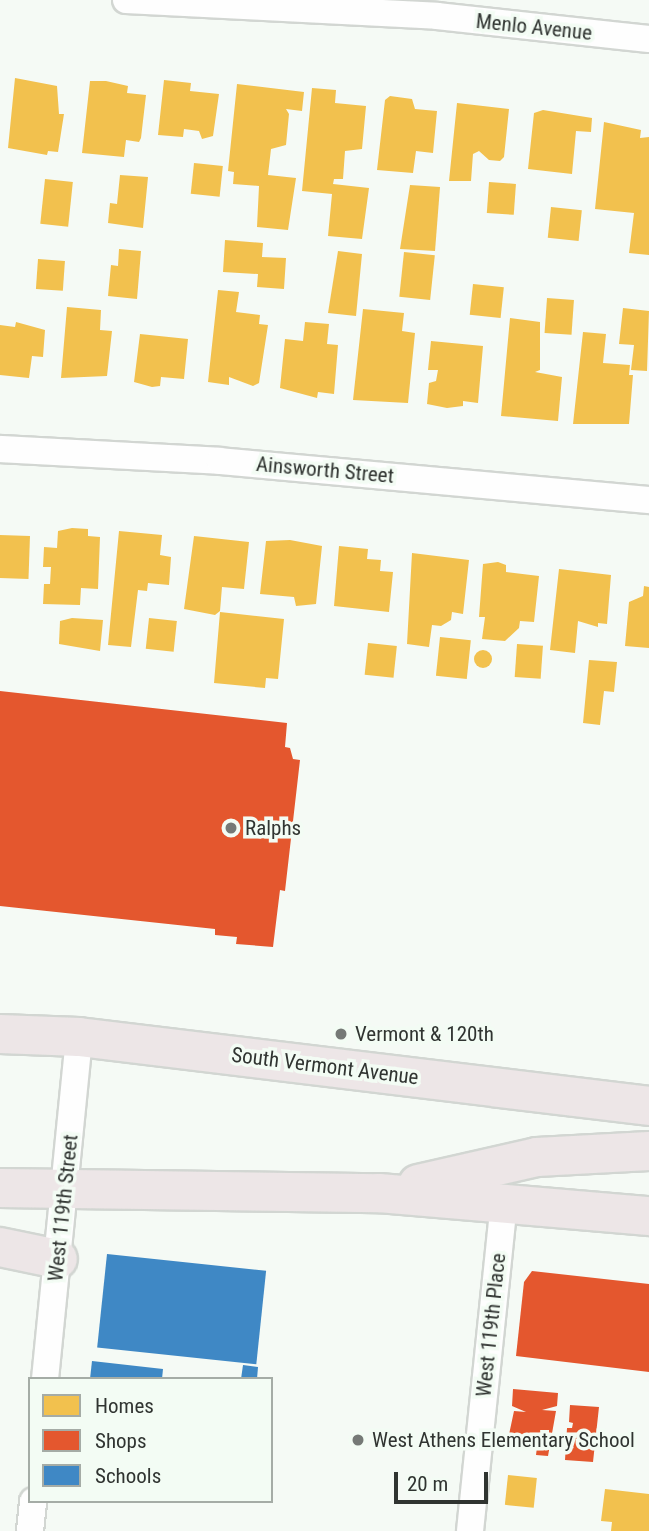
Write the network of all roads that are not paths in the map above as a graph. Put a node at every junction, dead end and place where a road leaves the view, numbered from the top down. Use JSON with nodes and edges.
{"nodes":[{"id":1,"x":125,"y":0,"type":"edge"},
{"id":2,"x":649,"y":39,"type":"edge"},
{"id":3,"x":0,"y":449,"type":"edge"},
{"id":4,"x":649,"y":500,"type":"edge"},
{"id":5,"x":0,"y":1034,"type":"edge"},
{"id":6,"x":79,"y":1037,"type":"junction"},
{"id":7,"x":649,"y":1106,"type":"edge"},
{"id":8,"x":649,"y":1151,"type":"edge"},
{"id":9,"x":0,"y":1188,"type":"edge"},
{"id":10,"x":65,"y":1188,"type":"junction"},
{"id":11,"x":379,"y":1193,"type":"junction"},
{"id":12,"x":504,"y":1203,"type":"junction"},
{"id":13,"x":649,"y":1216,"type":"edge"},
{"id":14,"x":0,"y":1247,"type":"edge"},
{"id":15,"x":58,"y":1259,"type":"junction"},
{"id":16,"x":45,"y":1377,"type":"edge"},
{"id":17,"x":33,"y":1503,"type":"edge"},
{"id":18,"x":30,"y":1531,"type":"edge"},
{"id":19,"x":470,"y":1531,"type":"edge"}],
"edges":[{"from":1,"to":2,"type":"street","name":"Menlo Avenue"},
{"from":3,"to":4,"type":"street","name":"Ainsworth Street"},
{"from":5,"to":6,"type":"main road","name":"South Vermont Avenue"},
{"from":6,"to":7,"type":"main road","name":"South Vermont Avenue"},
{"from":6,"to":10,"type":"street","name":"West 119th Street"},
{"from":8,"to":11,"type":"main road"},
{"from":9,"to":10,"type":"main road"},
{"from":10,"to":11,"type":"main road"},
{"from":10,"to":15,"type":"street","name":"West 119th Street"},
{"from":11,"to":12,"type":"main road"},
{"from":12,"to":13,"type":"main road"},
{"from":12,"to":19,"type":"street","name":"West 119th Place"},
{"from":14,"to":15,"type":"main road"},
{"from":15,"to":16,"type":"street","name":"West 119th Street"},
{"from":17,"to":18,"type":"street"}]}
